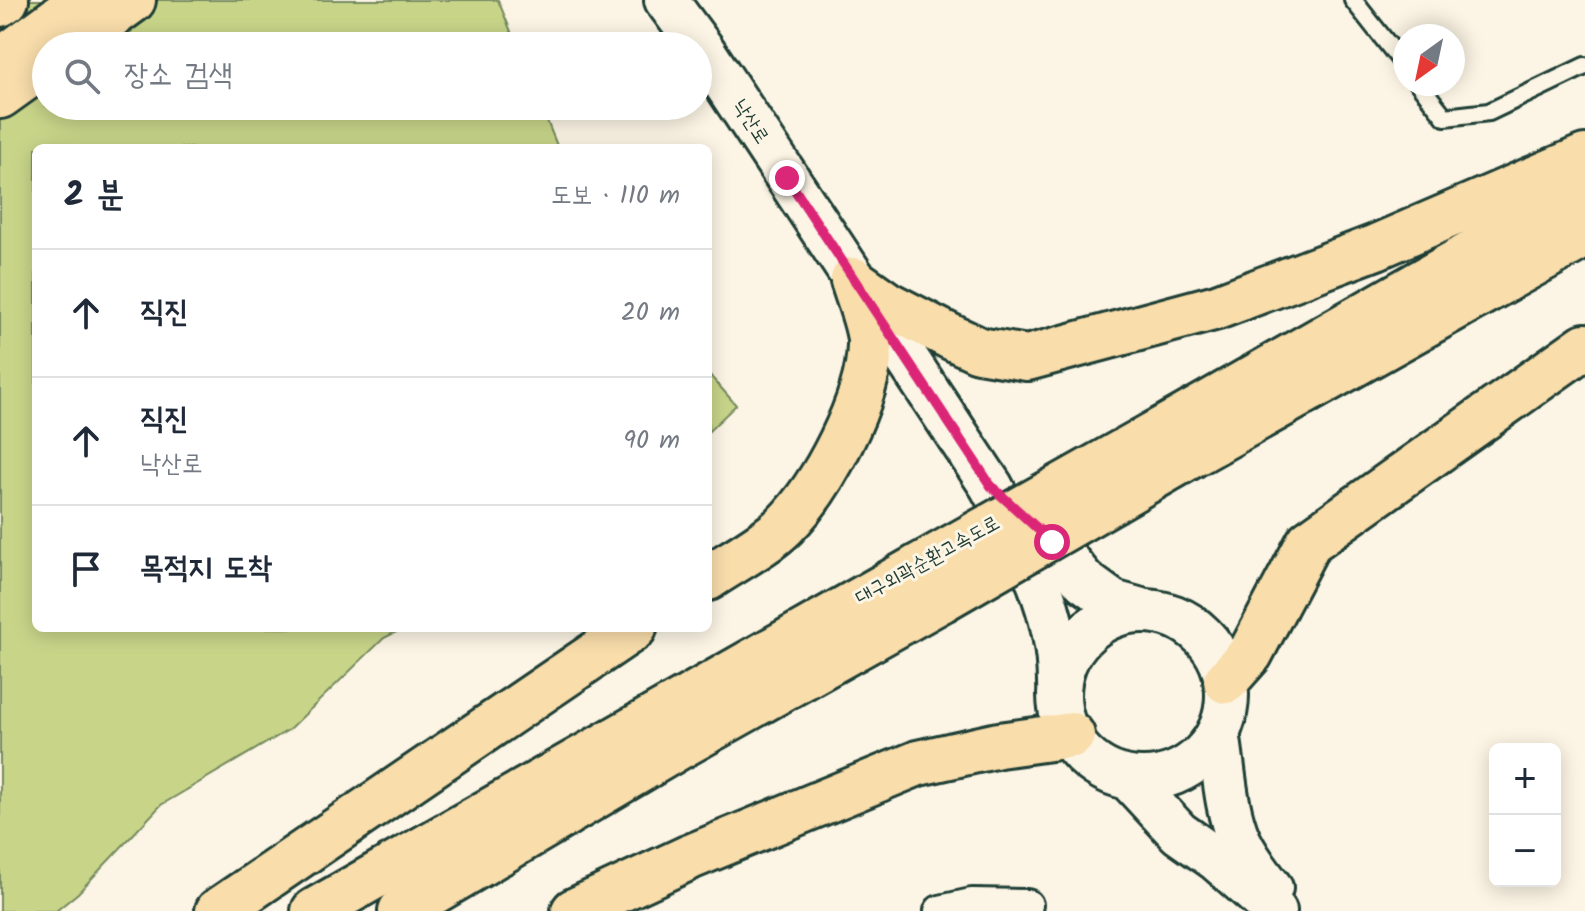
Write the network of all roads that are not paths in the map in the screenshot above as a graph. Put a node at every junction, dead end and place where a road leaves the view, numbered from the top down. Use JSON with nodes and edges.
{"nodes":[{"id":1,"x":6,"y":0,"type":"edge"},
{"id":2,"x":83,"y":0,"type":"edge"},
{"id":3,"x":133,"y":0,"type":"edge"},
{"id":4,"x":666,"y":0,"type":"edge"},
{"id":5,"x":1353,"y":0,"type":"edge"},
{"id":6,"x":0,"y":4,"type":"edge"},
{"id":7,"x":39,"y":32,"type":"edge"},
{"id":8,"x":89,"y":32,"type":"edge"},
{"id":9,"x":690,"y":32,"type":"edge"},
{"id":10,"x":32,"y":37,"type":"edge"},
{"id":11,"x":1393,"y":51,"type":"edge"},
{"id":12,"x":0,"y":61,"type":"edge"},
{"id":13,"x":712,"y":64,"type":"edge"},
{"id":14,"x":1585,"y":66,"type":"edge"},
{"id":15,"x":32,"y":73,"type":"edge"},
{"id":16,"x":0,"y":96,"type":"edge"},
{"id":17,"x":1428,"y":96,"type":"edge"},
{"id":18,"x":1585,"y":157,"type":"edge"},
{"id":19,"x":1585,"y":189,"type":"edge"},
{"id":20,"x":1585,"y":235,"type":"edge"},
{"id":21,"x":853,"y":280,"type":"junction"},
{"id":22,"x":1585,"y":346,"type":"edge"},
{"id":23,"x":1183,"y":439,"type":"junction"},
{"id":24,"x":991,"y":486,"type":"junction"},
{"id":25,"x":712,"y":575,"type":"edge"},
{"id":26,"x":929,"y":584,"type":"junction"},
{"id":27,"x":1145,"y":611,"type":"junction"},
{"id":28,"x":628,"y":632,"type":"edge"},
{"id":29,"x":1226,"y":681,"type":"junction"},
{"id":30,"x":1059,"y":683,"type":"junction"},
{"id":31,"x":1218,"y":733,"type":"junction"},
{"id":32,"x":1072,"y":735,"type":"junction"},
{"id":33,"x":1129,"y":779,"type":"junction"},
{"id":34,"x":1027,"y":905,"type":"dead end"},
{"id":35,"x":218,"y":911,"type":"edge"},
{"id":36,"x":314,"y":911,"type":"edge"},
{"id":37,"x":401,"y":911,"type":"edge"},
{"id":38,"x":574,"y":911,"type":"edge"},
{"id":39,"x":940,"y":911,"type":"edge"},
{"id":40,"x":1275,"y":911,"type":"edge"},
{"id":41,"x":1288,"y":911,"type":"edge"}],
"edges":[{"from":1,"to":6,"type":"highway"},
{"from":2,"to":7,"type":"highway"},
{"from":3,"to":8,"type":"highway"},
{"from":4,"to":9,"type":"main road","name":"낙산로"},
{"from":5,"to":11,"type":"lane"},
{"from":10,"to":12,"type":"highway"},
{"from":13,"to":21,"type":"main road","name":"낙산로"},
{"from":14,"to":17,"type":"lane"},
{"from":15,"to":16,"type":"highway"},
{"from":18,"to":21,"type":"highway"},
{"from":19,"to":23,"type":"highway","name":"대구외곽순환고속도로"},
{"from":20,"to":23,"type":"highway","name":"대구외곽순환고속도로"},
{"from":21,"to":24,"type":"main road","name":"낙산로"},
{"from":21,"to":25,"type":"highway"},
{"from":22,"to":29,"type":"highway"},
{"from":23,"to":26,"type":"highway","name":"대구외곽순환고속도로","bridge":true},
{"from":24,"to":27,"type":"main road"},
{"from":24,"to":30,"type":"main road"},
{"from":26,"to":36,"type":"highway","name":"대구외곽순환고속도로"},
{"from":26,"to":37,"type":"highway","name":"대구외곽순환고속도로"},
{"from":27,"to":29,"type":"main road"},
{"from":27,"to":30,"type":"main road"},
{"from":28,"to":35,"type":"highway"},
{"from":29,"to":31,"type":"main road"},
{"from":30,"to":32,"type":"main road"},
{"from":31,"to":33,"type":"main road"},
{"from":31,"to":41,"type":"main road"},
{"from":32,"to":33,"type":"main road"},
{"from":32,"to":38,"type":"highway"},
{"from":33,"to":40,"type":"main road"},
{"from":34,"to":39,"type":"street"}]}
